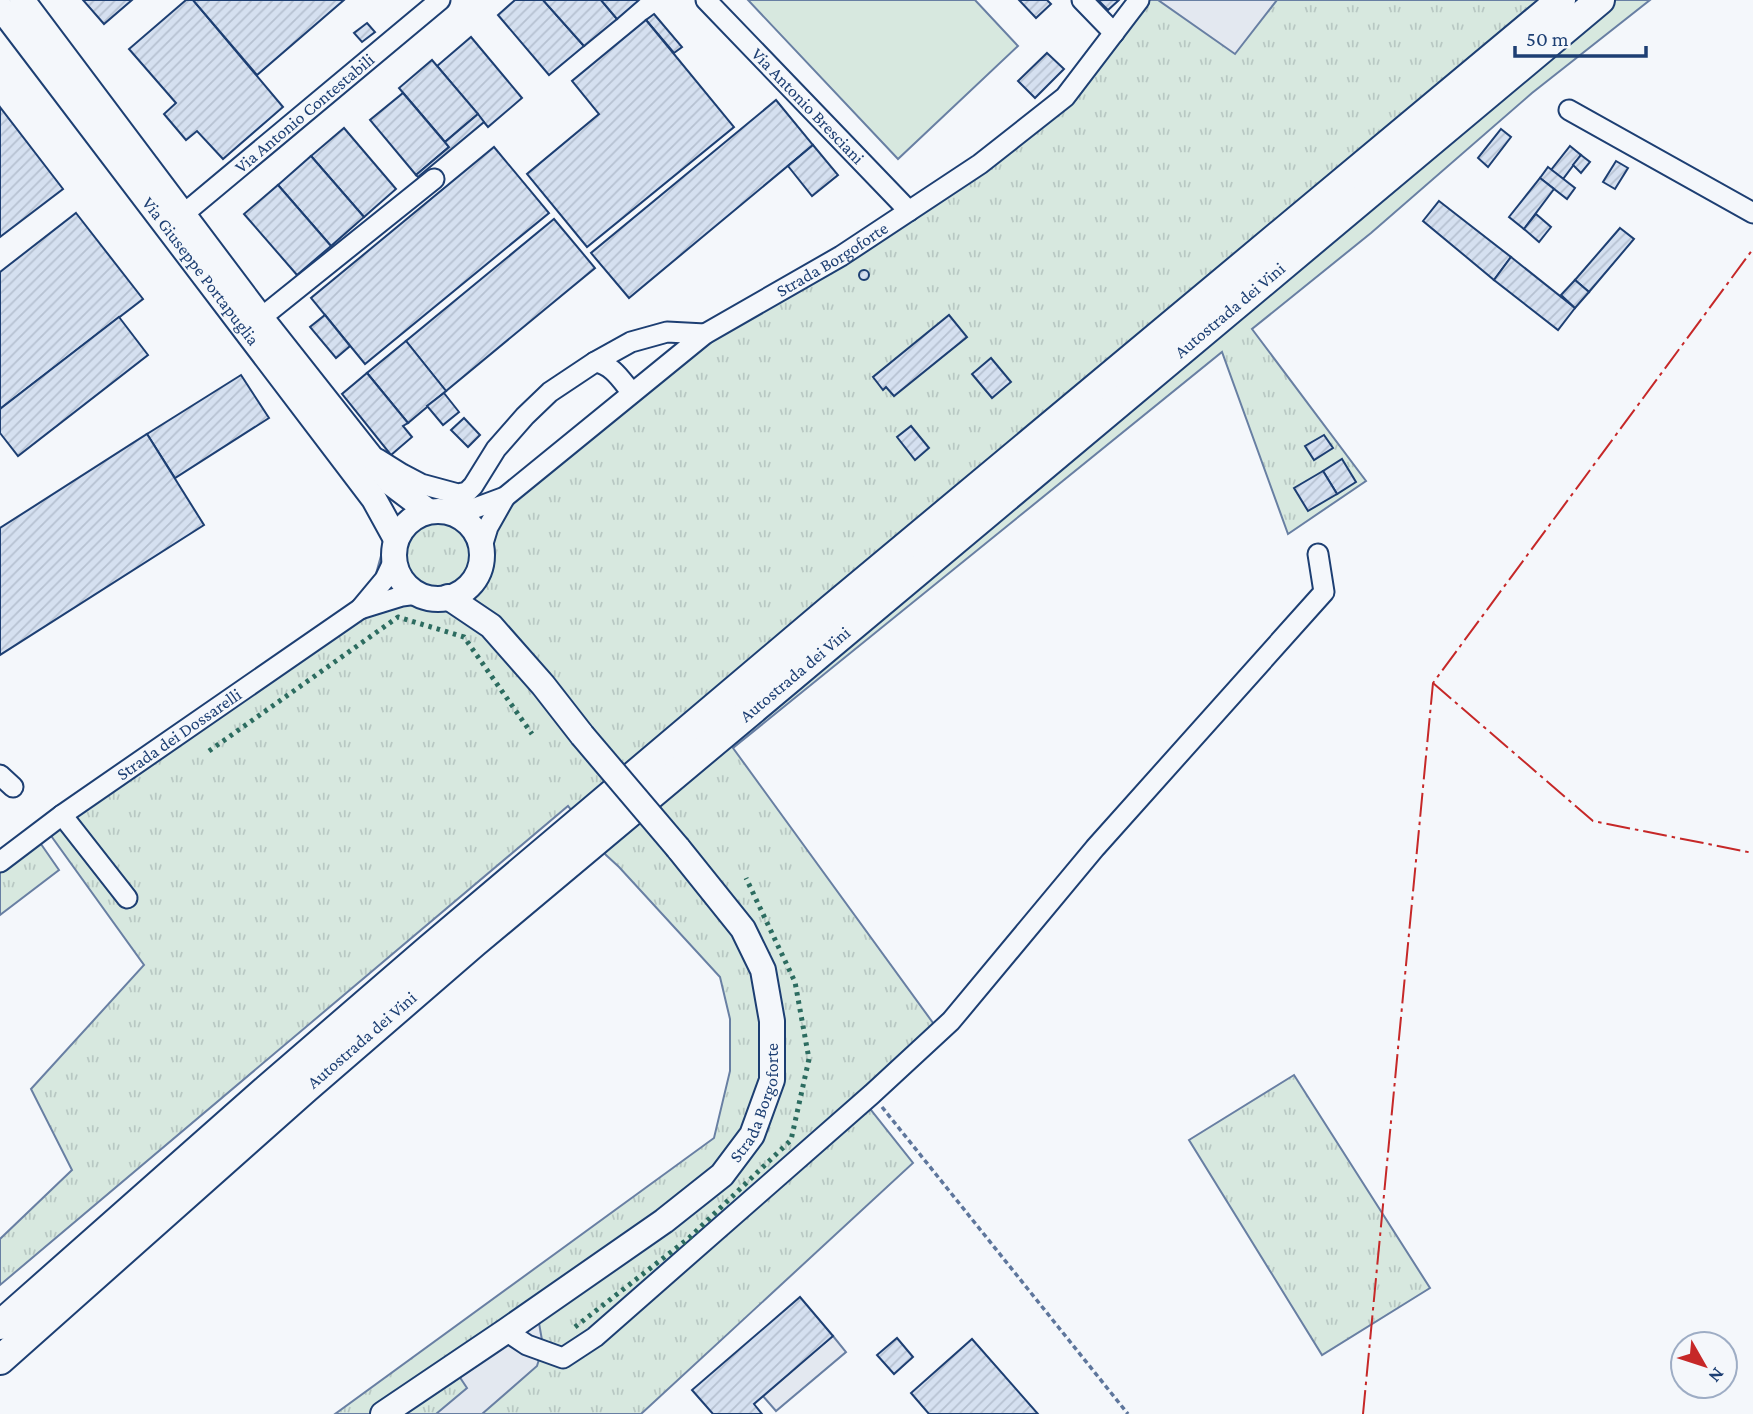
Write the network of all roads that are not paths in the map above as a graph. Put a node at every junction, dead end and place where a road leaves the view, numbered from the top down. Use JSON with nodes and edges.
{"nodes":[{"id":1,"x":22,"y":0,"type":"edge"},
{"id":2,"x":440,"y":0,"type":"edge"},
{"id":3,"x":706,"y":0,"type":"edge"},
{"id":4,"x":1082,"y":0,"type":"edge"},
{"id":5,"x":1139,"y":0,"type":"edge"},
{"id":6,"x":1561,"y":0,"type":"edge"},
{"id":7,"x":1600,"y":0,"type":"edge"},
{"id":8,"x":0,"y":7,"type":"edge"},
{"id":9,"x":1114,"y":33,"type":"junction"},
{"id":10,"x":1569,"y":110,"type":"dead end"},
{"id":11,"x":434,"y":179,"type":"dead end"},
{"id":12,"x":909,"y":211,"type":"junction"},
{"id":13,"x":1753,"y":213,"type":"edge"},
{"id":14,"x":176,"y":220,"type":"junction"},
{"id":15,"x":253,"y":324,"type":"junction"},
{"id":16,"x":705,"y":334,"type":"junction"},
{"id":17,"x":595,"y":362,"type":"junction"},
{"id":18,"x":632,"y":393,"type":"junction"},
{"id":19,"x":365,"y":449,"type":"junction"},
{"id":20,"x":505,"y":497,"type":"junction"},
{"id":21,"x":440,"y":512,"type":"junction"},
{"id":22,"x":395,"y":550,"type":"junction"},
{"id":23,"x":481,"y":550,"type":"junction"},
{"id":24,"x":1318,"y":554,"type":"dead end"},
{"id":25,"x":476,"y":576,"type":"junction"},
{"id":26,"x":417,"y":594,"type":"junction"},
{"id":27,"x":447,"y":597,"type":"junction"},
{"id":28,"x":360,"y":609,"type":"junction"},
{"id":29,"x":491,"y":626,"type":"junction"},
{"id":30,"x":62,"y":816,"type":"junction"},
{"id":31,"x":0,"y":862,"type":"edge"},
{"id":32,"x":127,"y":898,"type":"dead end"},
{"id":33,"x":267,"y":1089,"type":"junction"},
{"id":34,"x":0,"y":1303,"type":"edge"},
{"id":35,"x":0,"y":1325,"type":"edge"},
{"id":36,"x":506,"y":1331,"type":"junction"},
{"id":37,"x":0,"y":1360,"type":"edge"},
{"id":38,"x":383,"y":1414,"type":"edge"}],
"edges":[{"from":1,"to":14,"type":"main road","name":"Via Giuseppe Portapuglia"},
{"from":2,"to":14,"type":"street","name":"Via Antonio Contestabili"},
{"from":3,"to":12,"type":"street","name":"Via Antonio Bresciani"},
{"from":4,"to":9,"type":"street"},
{"from":5,"to":9,"type":"street","name":"Strada Borgoforte"},
{"from":6,"to":33,"type":"highway","name":"Autostrada dei Vini"},
{"from":7,"to":37,"type":"highway","name":"Autostrada dei Vini"},
{"from":8,"to":14,"type":"main road","name":"Via Giuseppe Portapuglia"},
{"from":9,"to":12,"type":"street","name":"Strada Borgoforte"},
{"from":10,"to":13,"type":"street"},
{"from":11,"to":15,"type":"street"},
{"from":12,"to":16,"type":"street","name":"Strada Borgoforte"},
{"from":14,"to":15,"type":"main road","name":"Via Giuseppe Portapuglia"},
{"from":15,"to":19,"type":"main road","name":"Via Giuseppe Portapuglia"},
{"from":15,"to":22,"type":"main road","name":"Via Giuseppe Portapuglia"},
{"from":16,"to":17,"type":"street"},
{"from":16,"to":18,"type":"street","name":"Strada Borgoforte"},
{"from":17,"to":18,"type":"street"},
{"from":17,"to":19,"type":"street"},
{"from":18,"to":20,"type":"street","name":"Strada Borgoforte"},
{"from":19,"to":21,"type":"main road","name":"Via Giuseppe Portapuglia"},
{"from":20,"to":21,"type":"street","name":"Strada Borgoforte"},
{"from":20,"to":23,"type":"street","name":"Strada Borgoforte"},
{"from":21,"to":22,"type":"main road"},
{"from":21,"to":23,"type":"main road"},
{"from":22,"to":26,"type":"main road"},
{"from":22,"to":28,"type":"street","name":"Strada dei Dossarelli"},
{"from":23,"to":25,"type":"main road"},
{"from":24,"to":36,"type":"street"},
{"from":25,"to":27,"type":"main road"},
{"from":25,"to":29,"type":"main road"},
{"from":26,"to":27,"type":"main road"},
{"from":26,"to":28,"type":"street","name":"Strada dei Dossarelli"},
{"from":27,"to":29,"type":"main road"},
{"from":28,"to":30,"type":"street","name":"Strada dei Dossarelli"},
{"from":29,"to":36,"type":"main road","name":"Strada Borgoforte","bridge":true},
{"from":30,"to":31,"type":"street","name":"Strada dei Dossarelli"},
{"from":30,"to":32,"type":"street"},
{"from":33,"to":34,"type":"highway"},
{"from":33,"to":35,"type":"highway","name":"Autostrada dei Vini"},
{"from":36,"to":38,"type":"main road","name":"Strada Borgoforte"}]}
